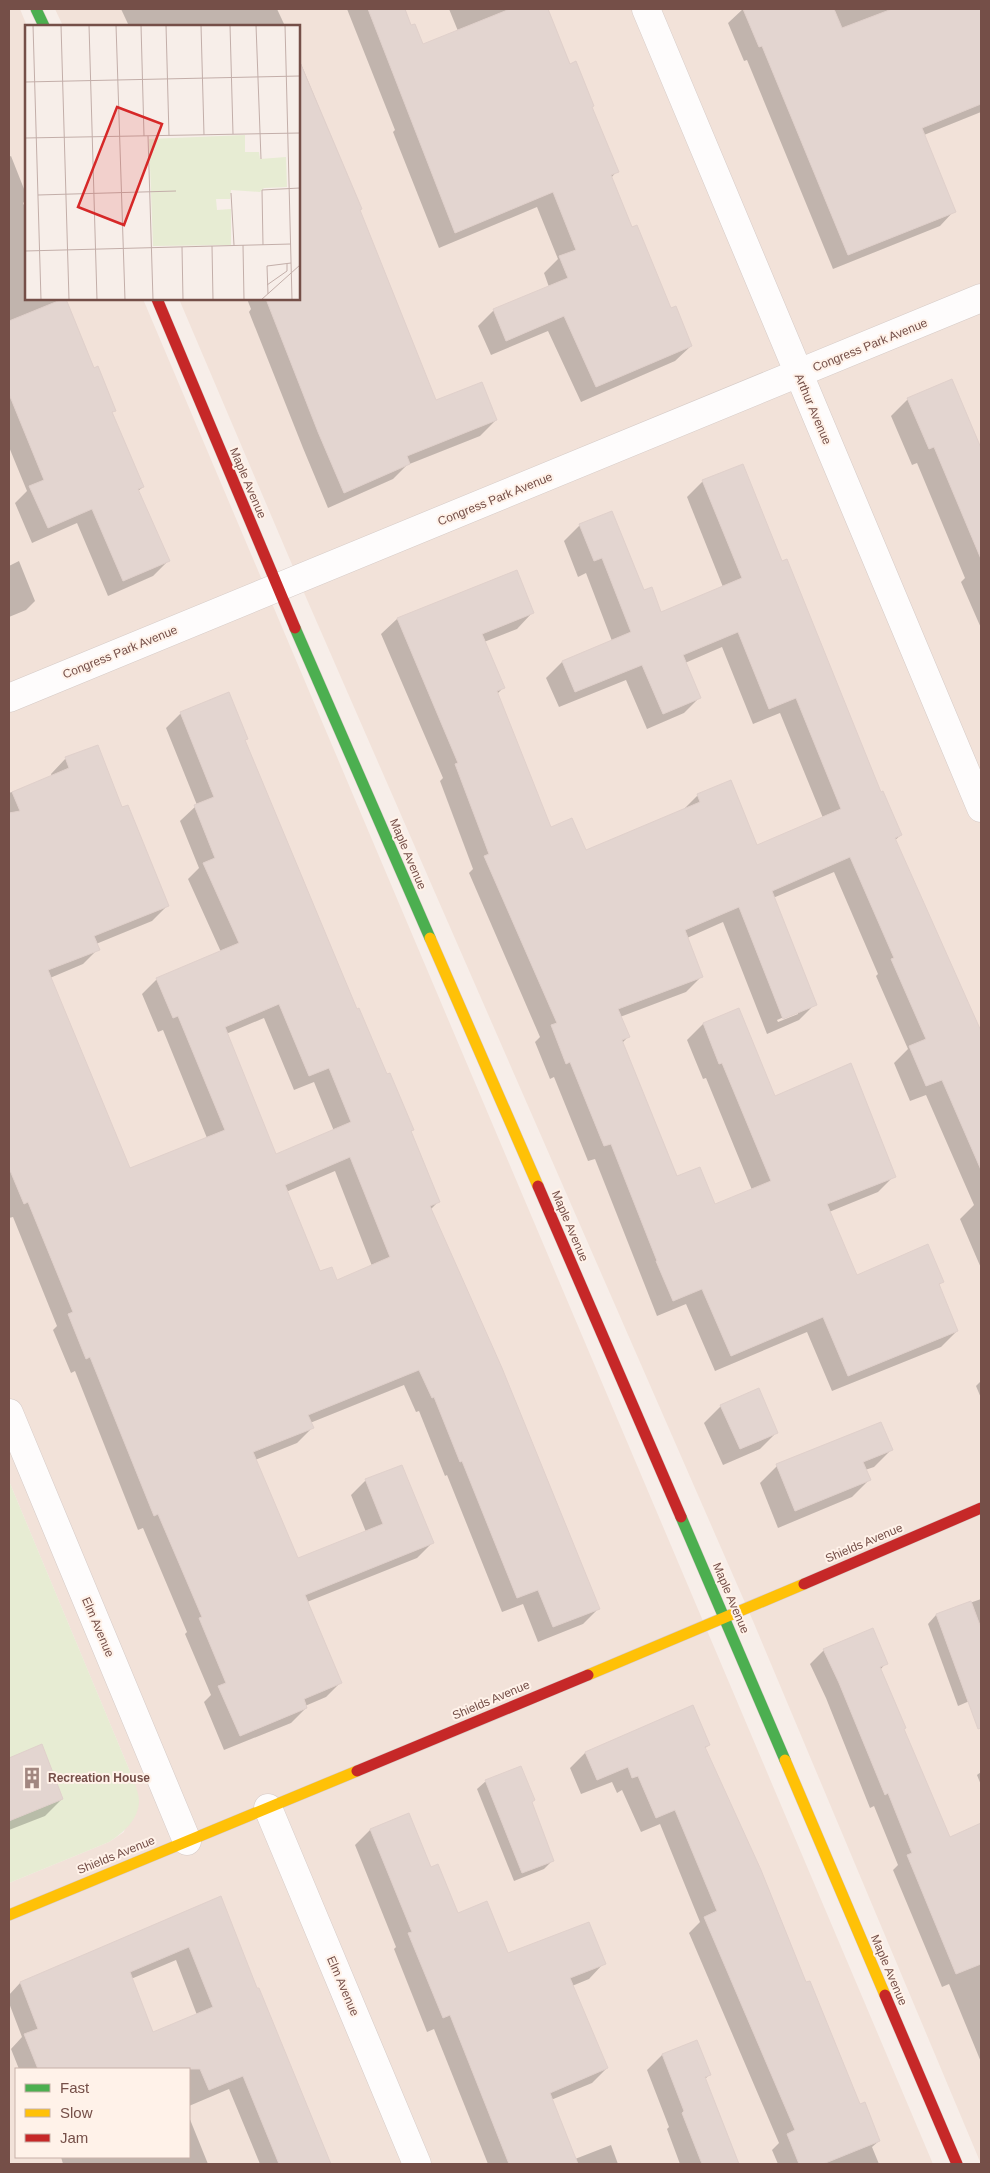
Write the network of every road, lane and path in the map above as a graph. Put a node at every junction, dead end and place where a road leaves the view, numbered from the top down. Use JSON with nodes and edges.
{"nodes":[{"id":1,"x":36,"y":9,"type":"edge"},
{"id":2,"x":646,"y":9,"type":"edge"},
{"id":3,"x":44,"y":25,"type":"edge"},
{"id":4,"x":981,"y":298,"type":"edge"},
{"id":5,"x":157,"y":300,"type":"edge"},
{"id":6,"x":798,"y":374,"type":"junction"},
{"id":7,"x":278,"y":588,"type":"junction"},
{"id":8,"x":9,"y":698,"type":"edge"},
{"id":9,"x":981,"y":808,"type":"edge"},
{"id":10,"x":9,"y":1413,"type":"edge"},
{"id":11,"x":981,"y":1508,"type":"edge"},
{"id":12,"x":725,"y":1618,"type":"junction"},
{"id":13,"x":268,"y":1808,"type":"junction"},
{"id":14,"x":188,"y":1841,"type":"junction"},
{"id":15,"x":9,"y":1915,"type":"edge"},
{"id":16,"x":417,"y":2164,"type":"edge"},
{"id":17,"x":956,"y":2164,"type":"edge"}],
"edges":[{"from":1,"to":3,"type":"street"},
{"from":2,"to":6,"type":"street","name":"Arthur Avenue"},
{"from":4,"to":6,"type":"street","name":"Congress Park Avenue"},
{"from":5,"to":7,"type":"street","name":"Maple Avenue"},
{"from":6,"to":7,"type":"street","name":"Congress Park Avenue"},
{"from":6,"to":9,"type":"street","name":"Arthur Avenue"},
{"from":7,"to":8,"type":"street","name":"Congress Park Avenue"},
{"from":7,"to":12,"type":"street","name":"Maple Avenue"},
{"from":10,"to":14,"type":"street","name":"Elm Avenue"},
{"from":11,"to":12,"type":"street","name":"Shields Avenue"},
{"from":12,"to":13,"type":"street","name":"Shields Avenue"},
{"from":12,"to":17,"type":"street","name":"Maple Avenue"},
{"from":13,"to":14,"type":"street","name":"Shields Avenue"},
{"from":13,"to":16,"type":"street","name":"Elm Avenue"},
{"from":14,"to":15,"type":"street","name":"Shields Avenue"}]}
